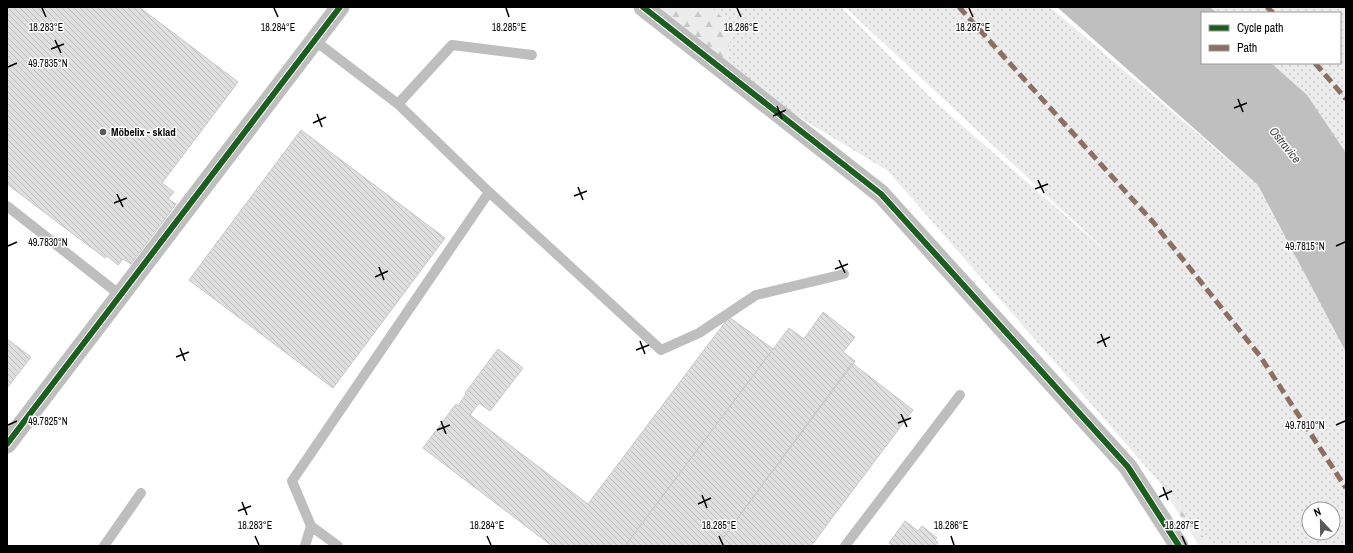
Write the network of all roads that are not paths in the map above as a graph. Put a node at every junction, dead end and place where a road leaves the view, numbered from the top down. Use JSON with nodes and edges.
{"nodes":[{"id":1,"x":340,"y":7,"type":"edge"},
{"id":2,"x":643,"y":7,"type":"edge"},
{"id":3,"x":314,"y":40,"type":"junction"},
{"id":4,"x":532,"y":55,"type":"dead end"},
{"id":5,"x":398,"y":104,"type":"junction"},
{"id":6,"x":489,"y":192,"type":"junction"},
{"id":7,"x":7,"y":206,"type":"edge"},
{"id":8,"x":844,"y":274,"type":"dead end"},
{"id":9,"x":120,"y":295,"type":"junction"},
{"id":10,"x":960,"y":396,"type":"dead end"},
{"id":11,"x":7,"y":444,"type":"edge"},
{"id":12,"x":141,"y":493,"type":"dead end"},
{"id":13,"x":312,"y":526,"type":"junction"},
{"id":14,"x":104,"y":546,"type":"edge"},
{"id":15,"x":305,"y":546,"type":"edge"},
{"id":16,"x":338,"y":546,"type":"edge"},
{"id":17,"x":845,"y":546,"type":"edge"},
{"id":18,"x":1179,"y":546,"type":"edge"}],
"edges":[{"from":1,"to":3,"type":"street"},
{"from":2,"to":18,"type":"street"},
{"from":3,"to":5,"type":"lane"},
{"from":3,"to":9,"type":"street"},
{"from":4,"to":5,"type":"lane"},
{"from":5,"to":6,"type":"lane"},
{"from":6,"to":8,"type":"lane"},
{"from":6,"to":13,"type":"lane"},
{"from":7,"to":9,"type":"lane"},
{"from":9,"to":11,"type":"street"},
{"from":10,"to":17,"type":"lane"},
{"from":12,"to":14,"type":"lane"},
{"from":13,"to":15,"type":"lane"},
{"from":13,"to":16,"type":"lane"}]}
